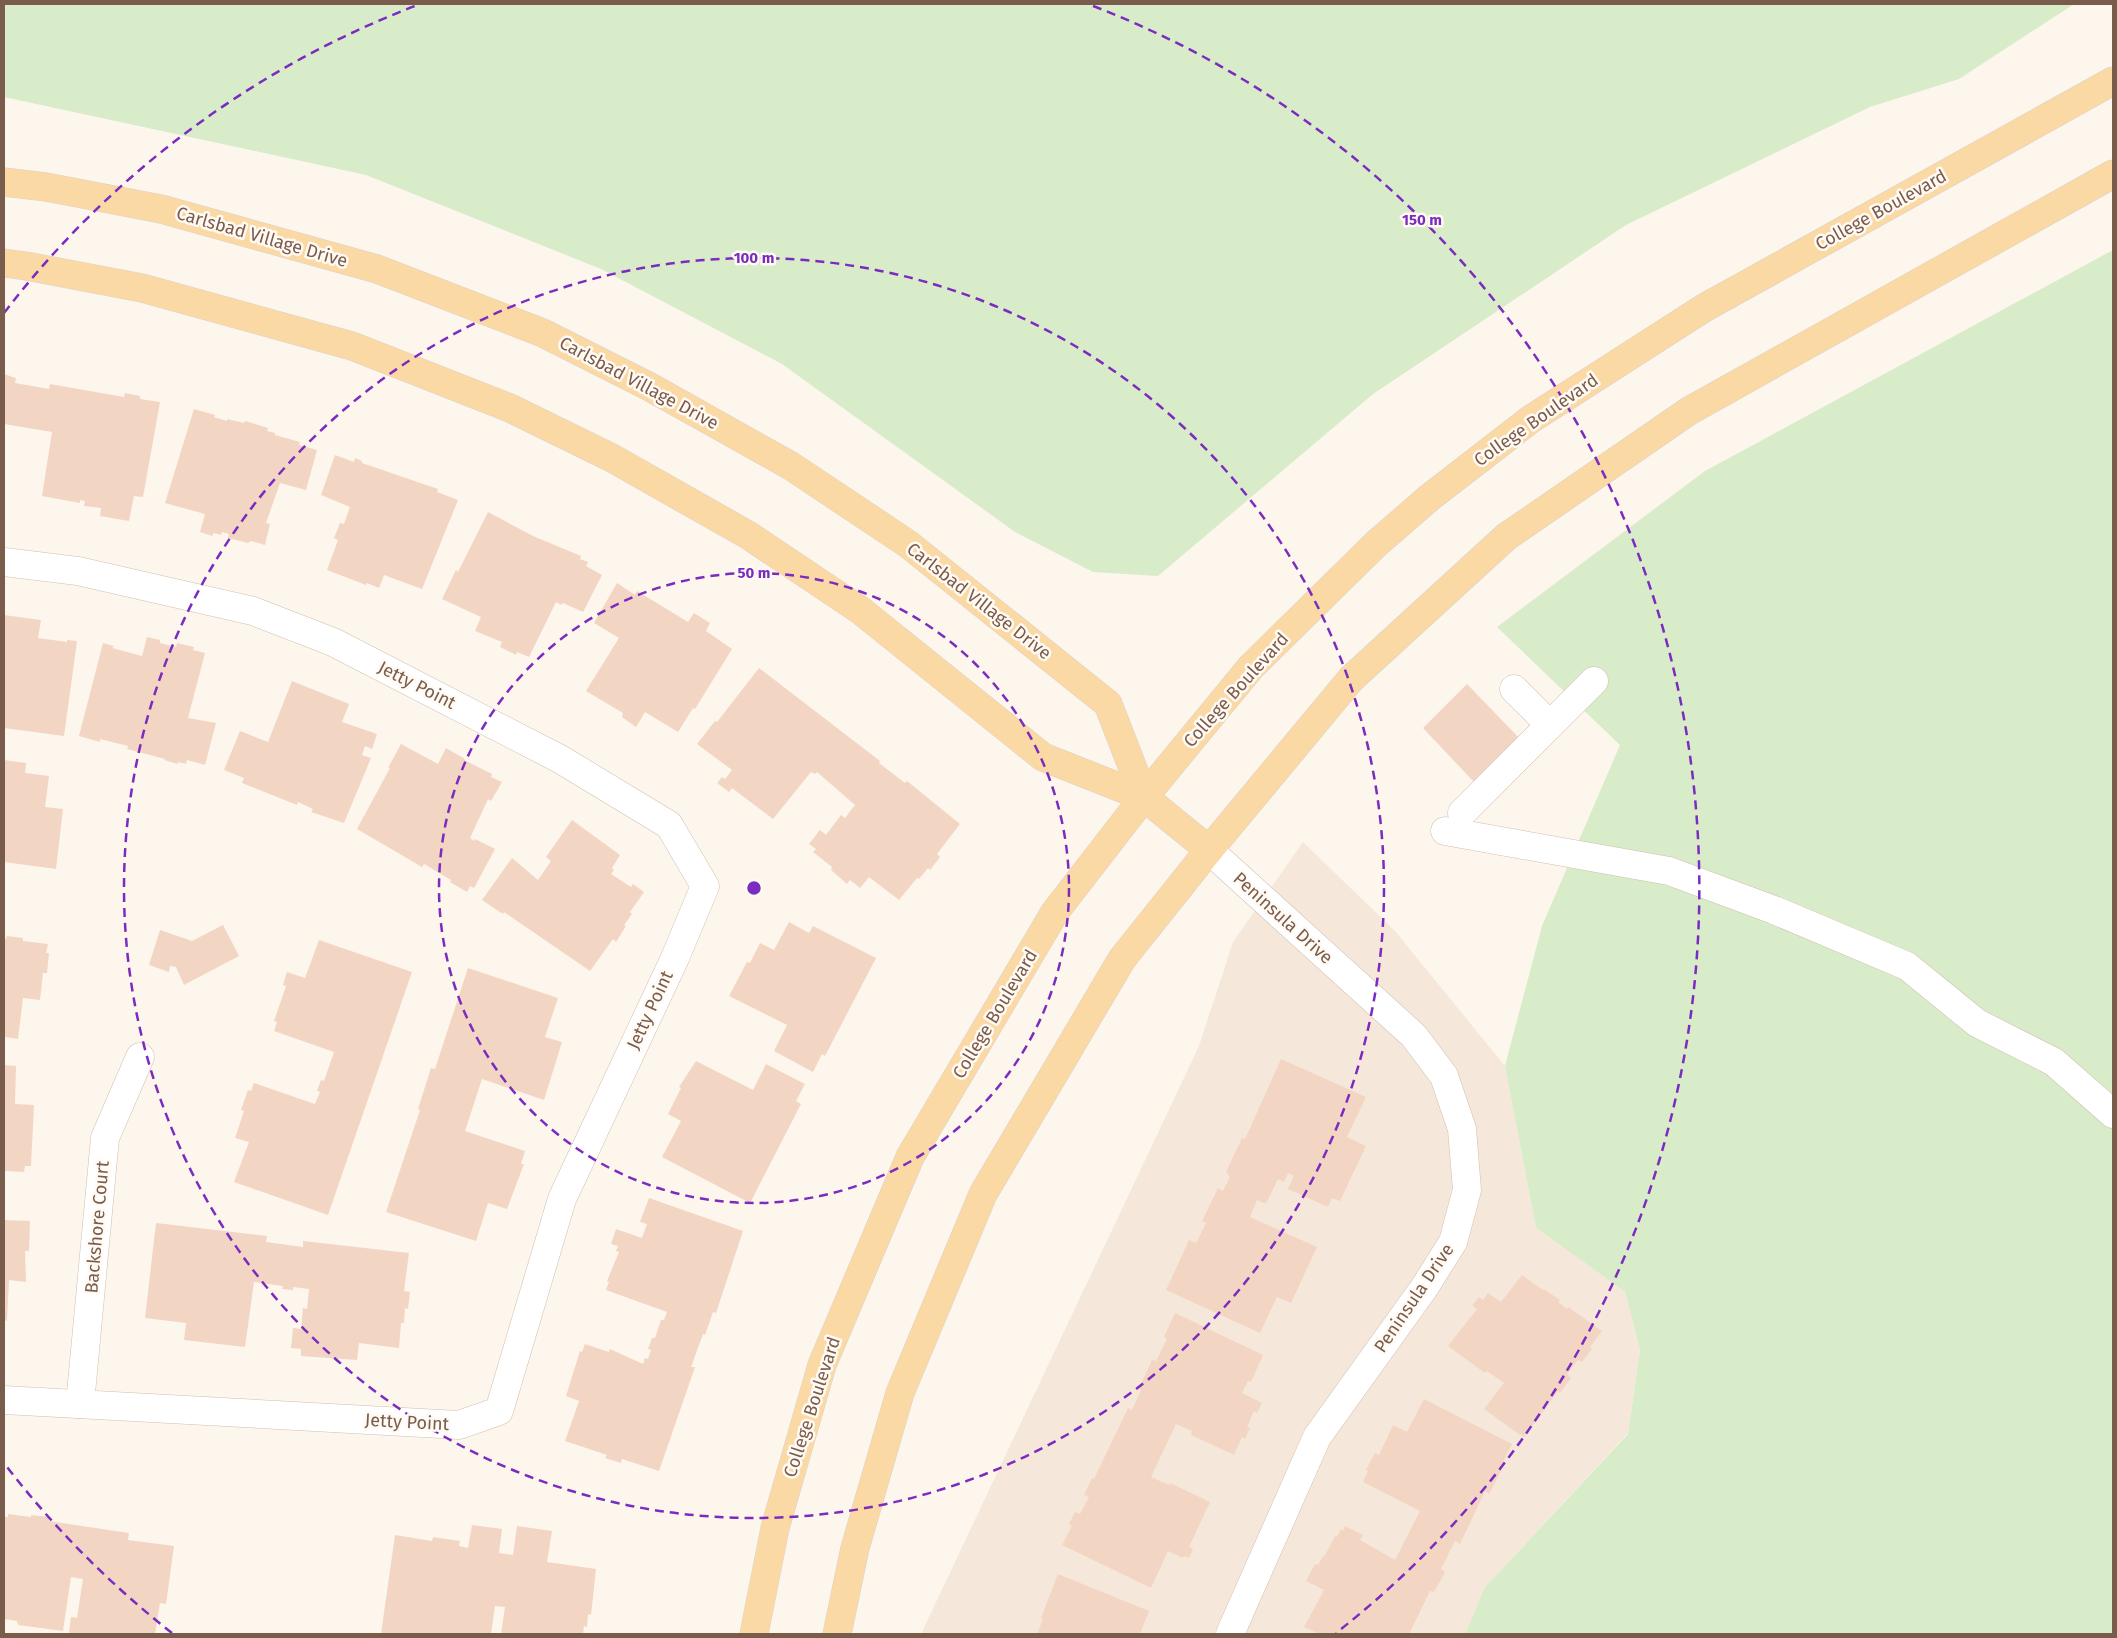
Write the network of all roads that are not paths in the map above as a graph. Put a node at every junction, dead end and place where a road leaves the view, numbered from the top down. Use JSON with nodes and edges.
{"nodes":[{"id":1,"x":2113,"y":81,"type":"edge"},
{"id":2,"x":2113,"y":174,"type":"edge"},
{"id":3,"x":4,"y":182,"type":"edge"},
{"id":4,"x":4,"y":264,"type":"edge"},
{"id":5,"x":4,"y":562,"type":"edge"},
{"id":6,"x":1594,"y":681,"type":"dead end"},
{"id":7,"x":1514,"y":690,"type":"dead end"},
{"id":8,"x":1550,"y":724,"type":"junction"},
{"id":9,"x":1144,"y":797,"type":"junction"},
{"id":10,"x":1208,"y":850,"type":"junction"},
{"id":11,"x":140,"y":1057,"type":"dead end"},
{"id":12,"x":2113,"y":1114,"type":"edge"},
{"id":13,"x":4,"y":1400,"type":"edge"},
{"id":14,"x":80,"y":1404,"type":"junction"},
{"id":15,"x":754,"y":1634,"type":"edge"},
{"id":16,"x":837,"y":1634,"type":"edge"},
{"id":17,"x":1230,"y":1634,"type":"edge"}],
"edges":[{"from":1,"to":9,"type":"main road","name":"College Boulevard"},
{"from":2,"to":10,"type":"main road"},
{"from":3,"to":9,"type":"main road","name":"Carlsbad Village Drive"},
{"from":4,"to":9,"type":"main road","name":"Carlsbad Village Drive"},
{"from":5,"to":14,"type":"street","name":"Jetty Point"},
{"from":6,"to":8,"type":"street"},
{"from":7,"to":8,"type":"street"},
{"from":8,"to":12,"type":"street"},
{"from":9,"to":10,"type":"main road","name":"Carlsbad Village Drive"},
{"from":9,"to":15,"type":"main road","name":"College Boulevard"},
{"from":10,"to":16,"type":"main road"},
{"from":10,"to":17,"type":"street","name":"Peninsula Drive"},
{"from":11,"to":14,"type":"street","name":"Backshore Court"},
{"from":13,"to":14,"type":"street","name":"Jetty Point"}]}
